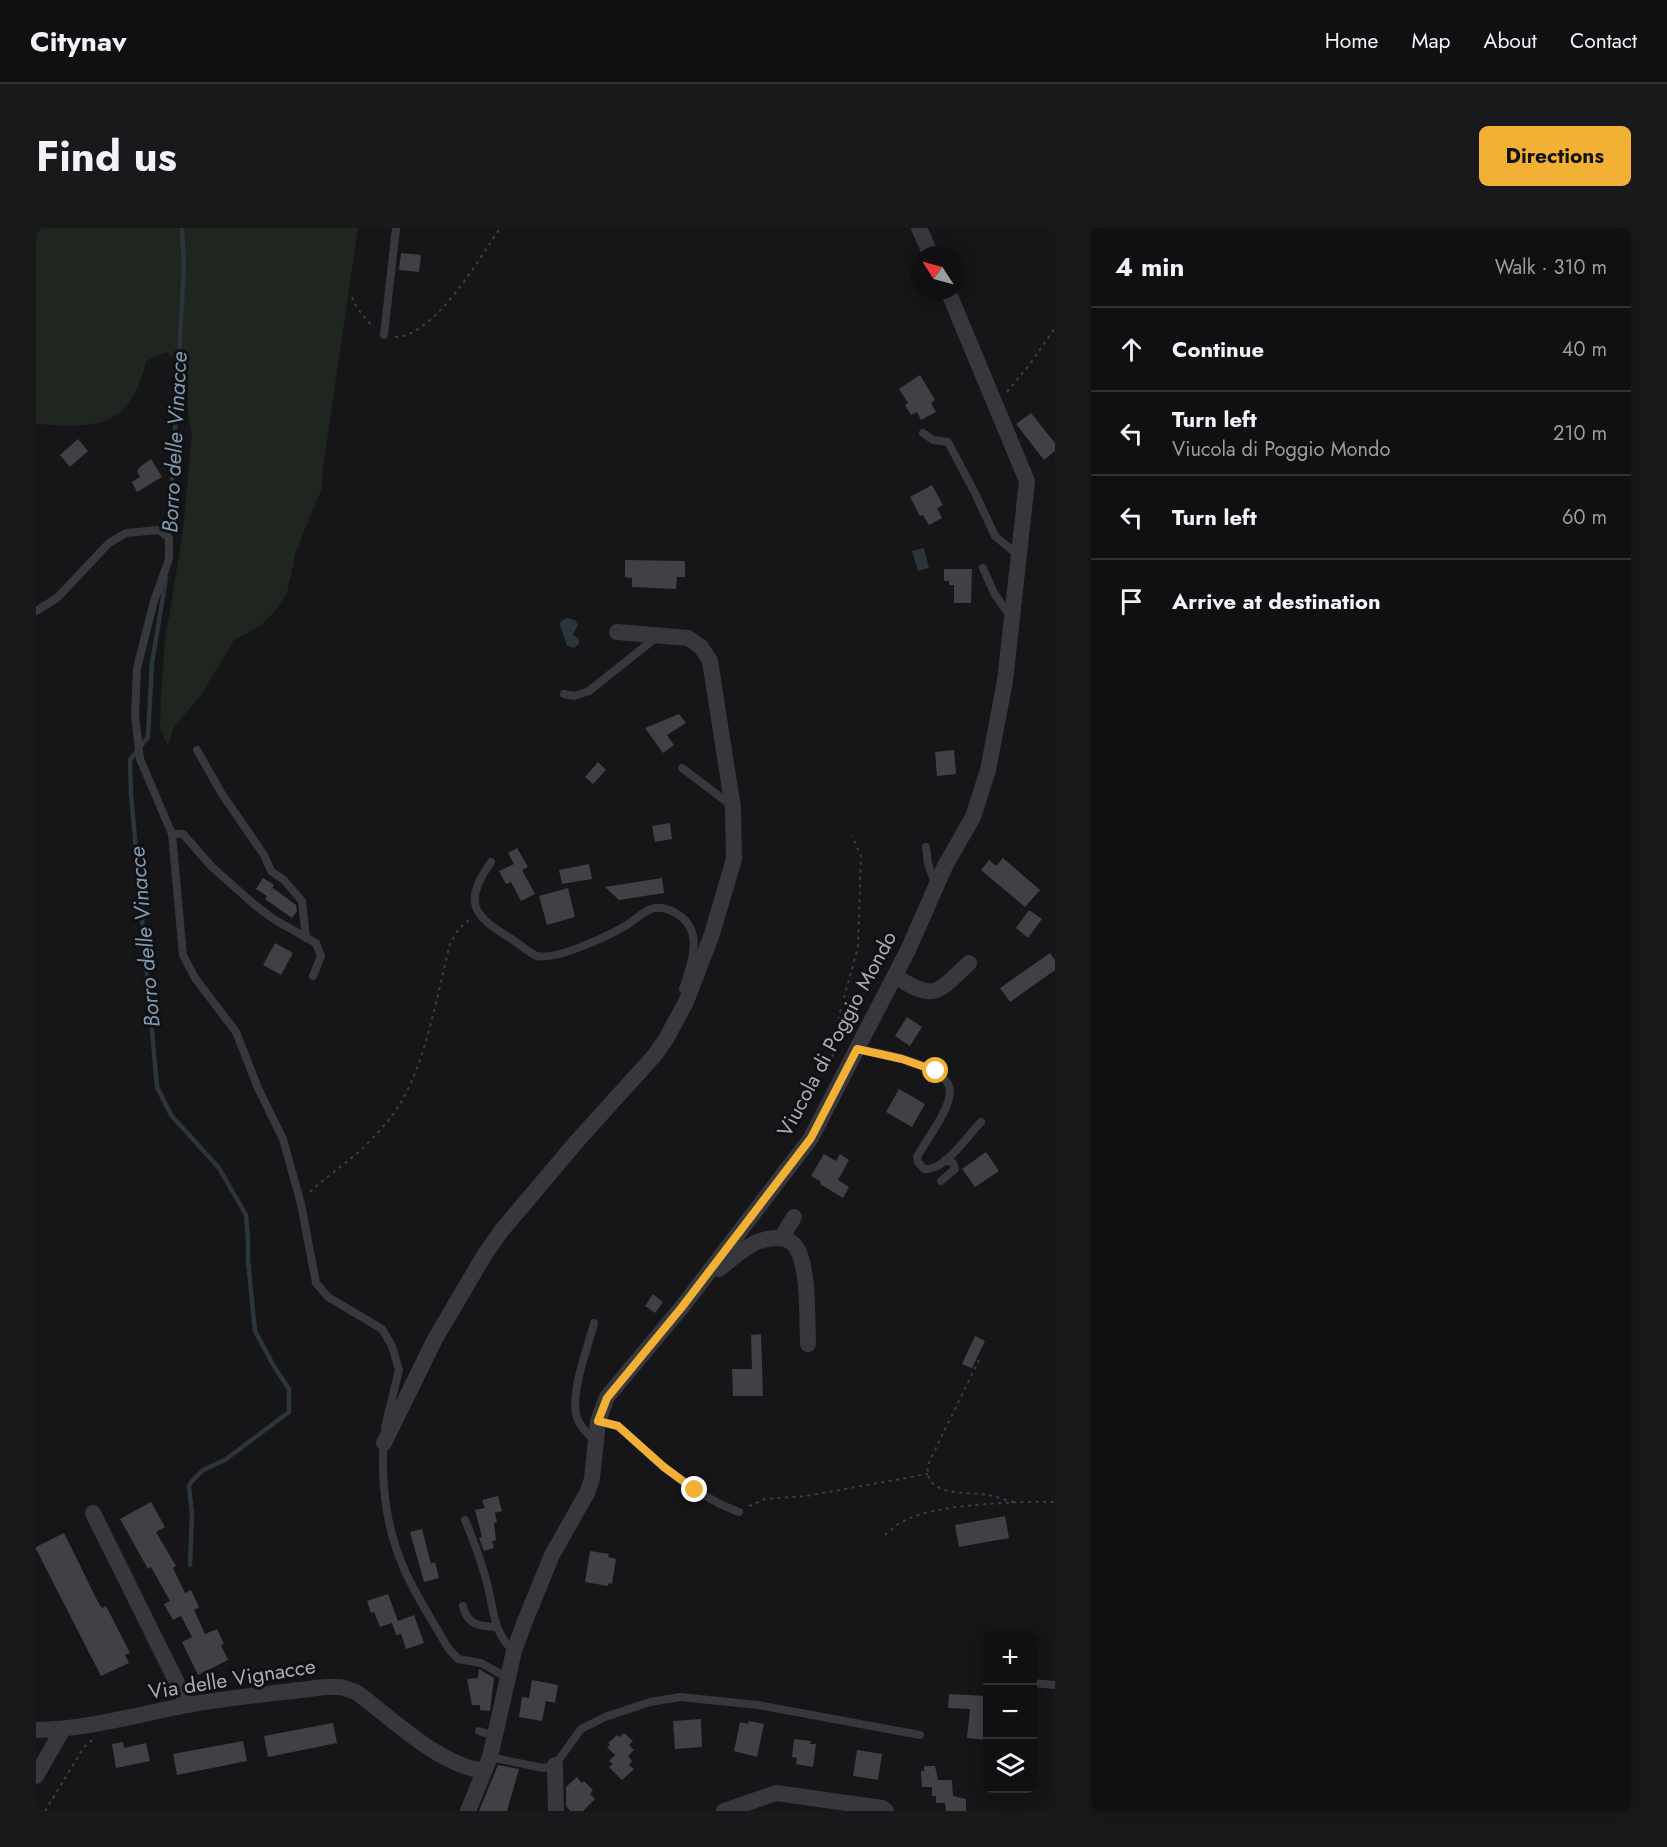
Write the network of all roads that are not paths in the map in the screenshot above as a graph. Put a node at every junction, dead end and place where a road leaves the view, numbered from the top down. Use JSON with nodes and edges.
{"nodes":[{"id":1,"x":396,"y":228,"type":"edge"},
{"id":2,"x":919,"y":228,"type":"edge"},
{"id":3,"x":928,"y":246,"type":"edge"},
{"id":4,"x":952,"y":300,"type":"edge"},
{"id":5,"x":384,"y":336,"type":"road end"},
{"id":6,"x":923,"y":434,"type":"dead end"},
{"id":7,"x":1019,"y":557,"type":"junction"},
{"id":8,"x":983,"y":568,"type":"dead end"},
{"id":9,"x":36,"y":611,"type":"edge"},
{"id":10,"x":1012,"y":619,"type":"junction"},
{"id":11,"x":617,"y":632,"type":"dead end"},
{"id":12,"x":658,"y":636,"type":"junction"},
{"id":13,"x":564,"y":694,"type":"dead end"},
{"id":14,"x":197,"y":750,"type":"dead end"},
{"id":15,"x":682,"y":768,"type":"dead end"},
{"id":16,"x":733,"y":808,"type":"junction"},
{"id":17,"x":172,"y":834,"type":"junction"},
{"id":18,"x":926,"y":846,"type":"dead end"},
{"id":19,"x":491,"y":862,"type":"dead end"},
{"id":20,"x":936,"y":886,"type":"junction"},
{"id":21,"x":306,"y":938,"type":"junction"},
{"id":22,"x":969,"y":963,"type":"dead end"},
{"id":23,"x":313,"y":976,"type":"dead end"},
{"id":24,"x":895,"y":976,"type":"junction"},
{"id":25,"x":857,"y":1049,"type":"junction"},
{"id":26,"x":654,"y":1056,"type":"junction"},
{"id":27,"x":981,"y":1122,"type":"dead end"},
{"id":28,"x":945,"y":1160,"type":"junction"},
{"id":29,"x":941,"y":1181,"type":"dead end"},
{"id":30,"x":794,"y":1217,"type":"dead end"},
{"id":31,"x":781,"y":1238,"type":"junction"},
{"id":32,"x":690,"y":1298,"type":"junction"},
{"id":33,"x":594,"y":1323,"type":"dead end"},
{"id":34,"x":808,"y":1344,"type":"dead end"},
{"id":35,"x":598,"y":1421,"type":"junction"},
{"id":36,"x":596,"y":1441,"type":"junction"},
{"id":37,"x":384,"y":1443,"type":"junction"},
{"id":38,"x":739,"y":1512,"type":"road end"},
{"id":39,"x":93,"y":1513,"type":"dead end"},
{"id":40,"x":465,"y":1520,"type":"dead end"},
{"id":41,"x":463,"y":1606,"type":"dead end"},
{"id":42,"x":496,"y":1627,"type":"junction"},
{"id":43,"x":514,"y":1651,"type":"junction"},
{"id":44,"x":508,"y":1678,"type":"junction"},
{"id":45,"x":1037,"y":1683,"type":"edge"},
{"id":46,"x":1055,"y":1685,"type":"edge"},
{"id":47,"x":188,"y":1705,"type":"junction"},
{"id":48,"x":36,"y":1730,"type":"edge"},
{"id":49,"x":63,"y":1730,"type":"junction"},
{"id":50,"x":920,"y":1735,"type":"dead end"},
{"id":51,"x":487,"y":1764,"type":"junction"},
{"id":52,"x":555,"y":1765,"type":"junction"},
{"id":53,"x":36,"y":1776,"type":"edge"},
{"id":54,"x":468,"y":1811,"type":"edge"},
{"id":55,"x":556,"y":1811,"type":"edge"},
{"id":56,"x":724,"y":1811,"type":"edge"},
{"id":57,"x":886,"y":1811,"type":"edge"}],
"edges":[{"from":1,"to":5,"type":"lane"},
{"from":2,"to":3,"type":"street"},
{"from":4,"to":7,"type":"street","name":"Viucola di Poggio Mondo"},
{"from":6,"to":7,"type":"lane"},
{"from":7,"to":10,"type":"street","name":"Viucola di Poggio Mondo"},
{"from":8,"to":10,"type":"lane"},
{"from":9,"to":17,"type":"lane"},
{"from":10,"to":20,"type":"street","name":"Viucola di Poggio Mondo"},
{"from":11,"to":12,"type":"street"},
{"from":12,"to":13,"type":"lane"},
{"from":12,"to":16,"type":"street"},
{"from":14,"to":21,"type":"lane"},
{"from":15,"to":16,"type":"lane"},
{"from":16,"to":26,"type":"street"},
{"from":17,"to":21,"type":"lane"},
{"from":17,"to":37,"type":"lane"},
{"from":18,"to":20,"type":"lane"},
{"from":19,"to":26,"type":"lane"},
{"from":20,"to":24,"type":"street","name":"Viucola di Poggio Mondo"},
{"from":21,"to":23,"type":"lane"},
{"from":22,"to":24,"type":"street"},
{"from":24,"to":25,"type":"street","name":"Viucola di Poggio Mondo"},
{"from":25,"to":28,"type":"lane"},
{"from":25,"to":32,"type":"street","name":"Viucola di Poggio Mondo"},
{"from":26,"to":37,"type":"street"},
{"from":27,"to":28,"type":"lane"},
{"from":28,"to":29,"type":"lane"},
{"from":30,"to":31,"type":"street"},
{"from":31,"to":32,"type":"street"},
{"from":31,"to":34,"type":"street"},
{"from":32,"to":35,"type":"street","name":"Viucola di Poggio Mondo"},
{"from":33,"to":36,"type":"lane"},
{"from":35,"to":36,"type":"street","name":"Viucola di Poggio Mondo"},
{"from":35,"to":38,"type":"lane"},
{"from":36,"to":43,"type":"street","name":"Viucola di Poggio Mondo"},
{"from":37,"to":44,"type":"lane"},
{"from":39,"to":47,"type":"street"},
{"from":40,"to":42,"type":"lane"},
{"from":41,"to":42,"type":"lane"},
{"from":42,"to":43,"type":"lane"},
{"from":43,"to":44,"type":"street","name":"Viucola di Poggio Mondo"},
{"from":44,"to":51,"type":"street","name":"Viucola di Poggio Mondo"},
{"from":45,"to":46,"type":"lane"},
{"from":47,"to":49,"type":"street","name":"Via delle Vignacce"},
{"from":47,"to":51,"type":"street","name":"Via delle Vignacce"},
{"from":48,"to":49,"type":"street","name":"Via delle Vignacce"},
{"from":49,"to":53,"type":"street"},
{"from":50,"to":52,"type":"lane"},
{"from":51,"to":52,"type":"lane"},
{"from":51,"to":54,"type":"street","name":"Viucola di Poggio Mondo"},
{"from":52,"to":55,"type":"street"},
{"from":56,"to":57,"type":"street"}]}
